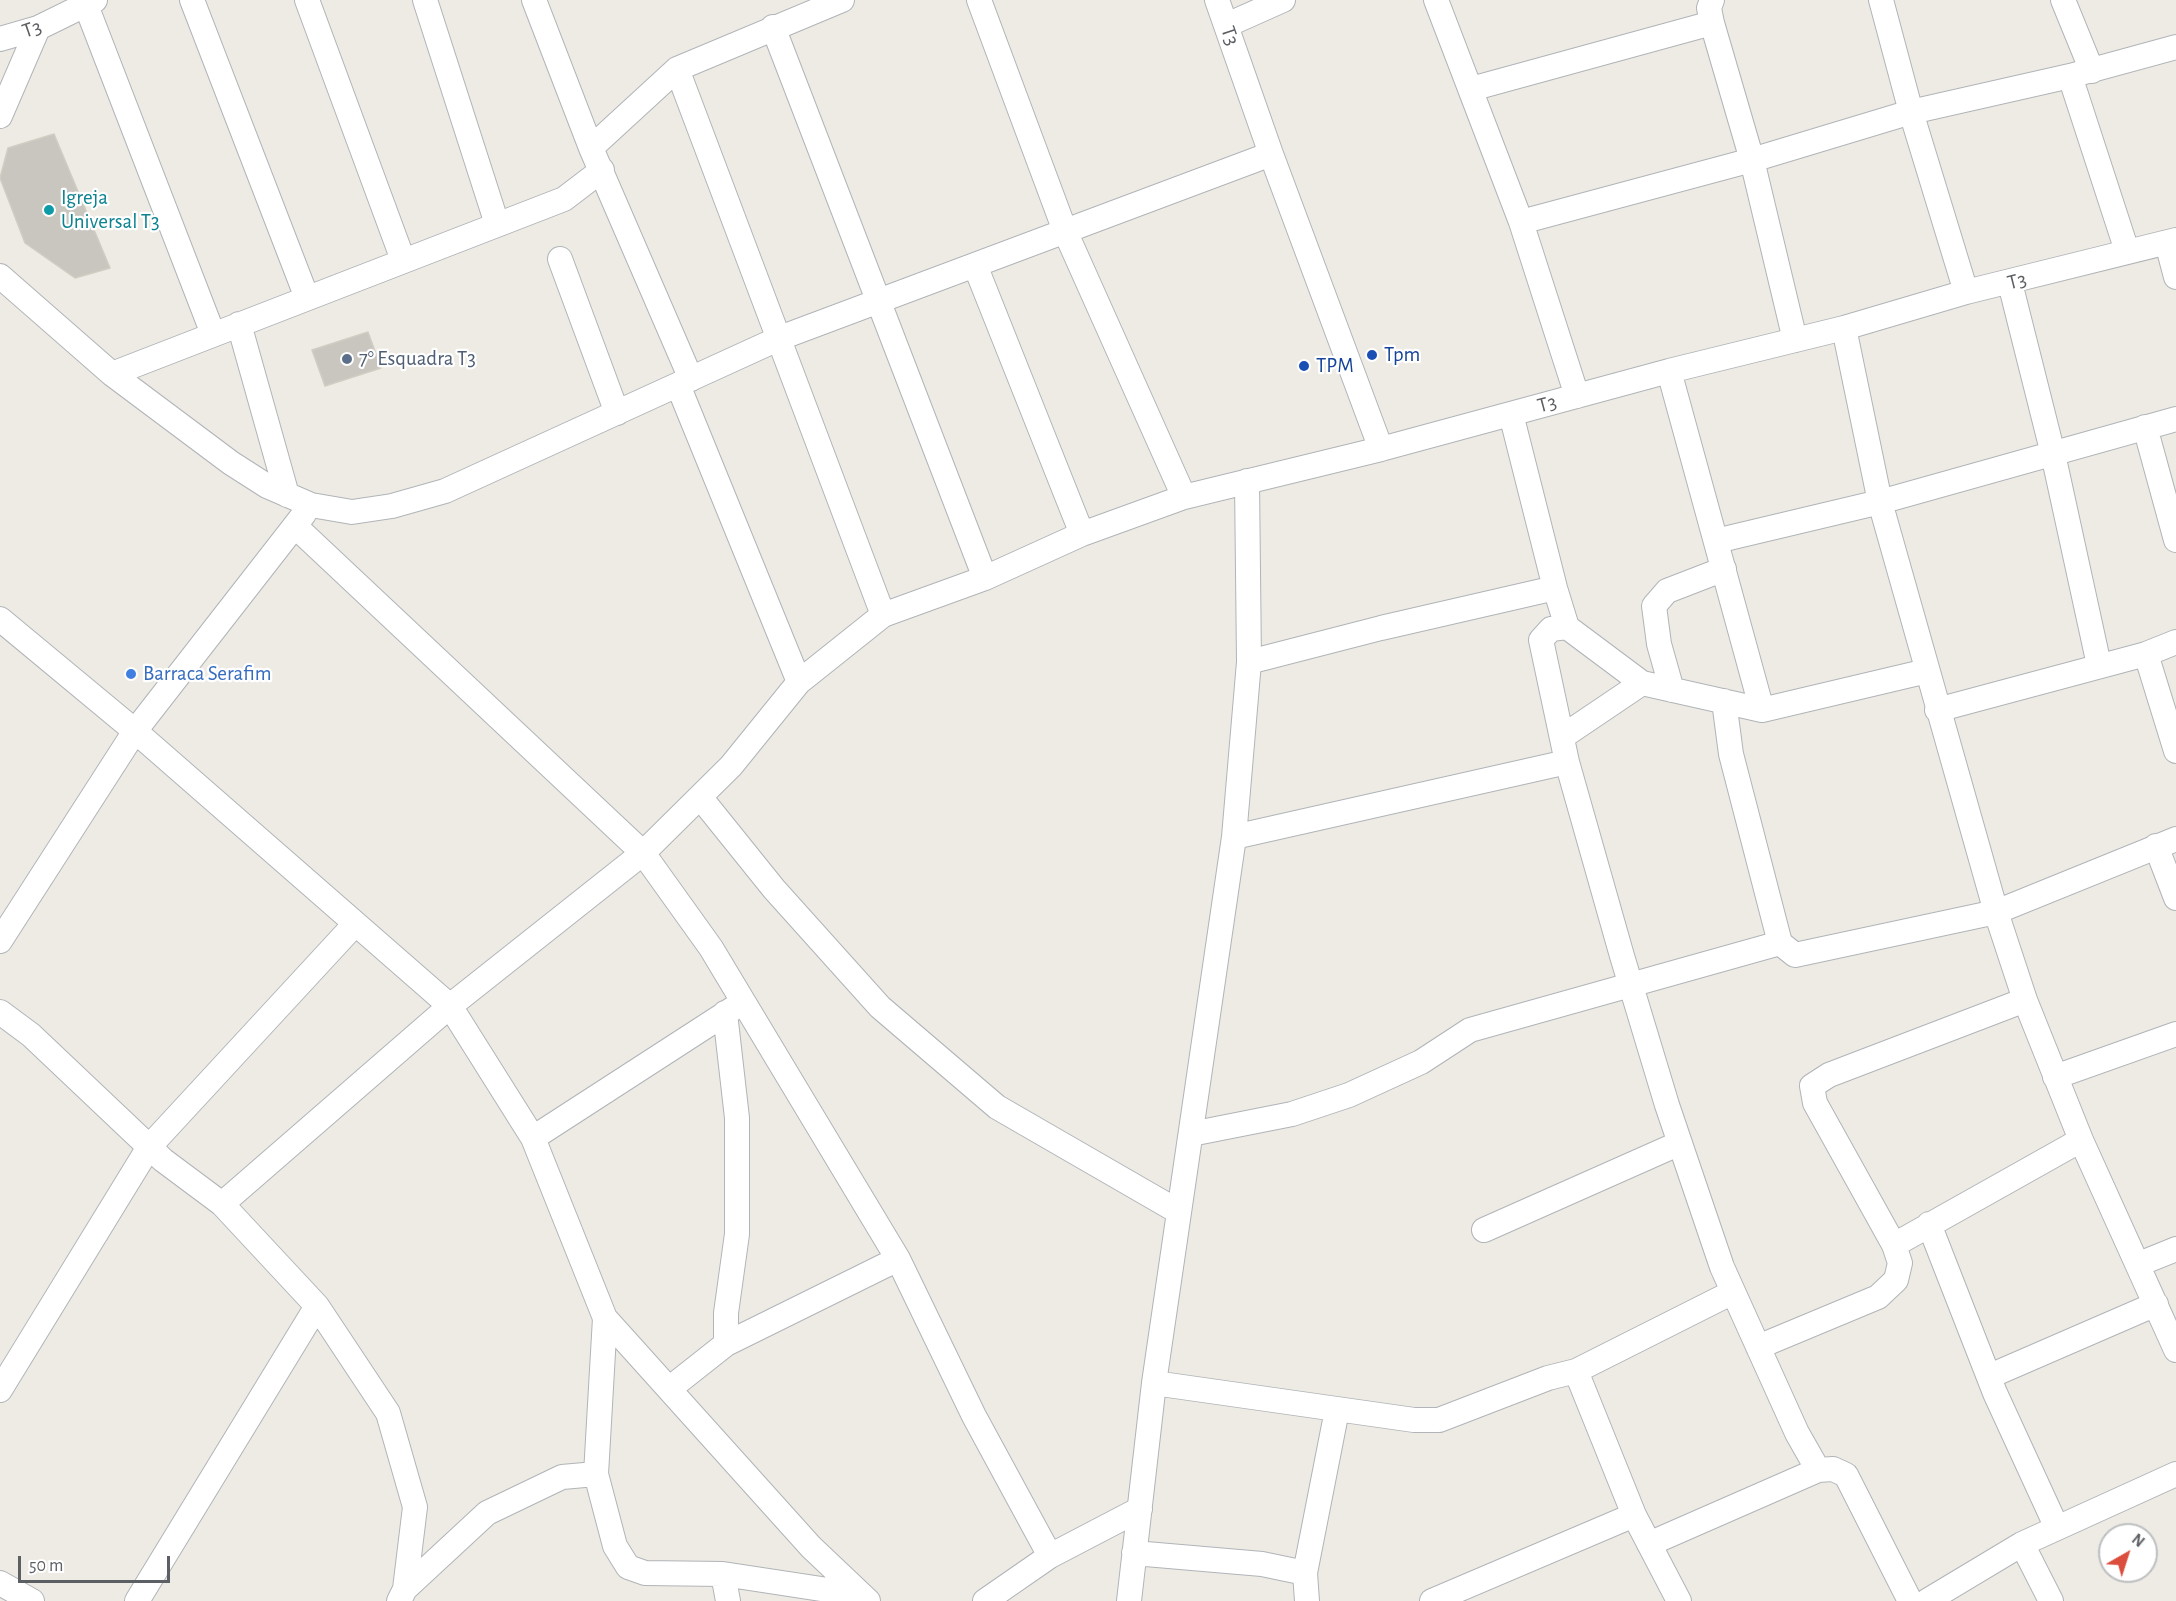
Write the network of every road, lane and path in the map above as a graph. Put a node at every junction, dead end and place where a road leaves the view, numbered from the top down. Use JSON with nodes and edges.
{"nodes":[{"id":1,"x":192,"y":0,"type":"edge"},
{"id":2,"x":307,"y":0,"type":"edge"},
{"id":3,"x":425,"y":0,"type":"edge"},
{"id":4,"x":534,"y":0,"type":"edge"},
{"id":5,"x":842,"y":0,"type":"edge"},
{"id":6,"x":978,"y":0,"type":"edge"},
{"id":7,"x":1217,"y":0,"type":"edge"},
{"id":8,"x":1283,"y":0,"type":"edge"},
{"id":9,"x":1436,"y":0,"type":"edge"},
{"id":10,"x":1881,"y":0,"type":"edge"},
{"id":11,"x":2063,"y":0,"type":"edge"},
{"id":12,"x":88,"y":1,"type":"edge"},
{"id":13,"x":1712,"y":12,"type":"edge"},
{"id":14,"x":1227,"y":25,"type":"junction"},
{"id":15,"x":773,"y":27,"type":"junction"},
{"id":16,"x":38,"y":28,"type":"junction"},
{"id":17,"x":0,"y":39,"type":"edge"},
{"id":18,"x":2176,"y":48,"type":"edge"},
{"id":19,"x":677,"y":69,"type":"junction"},
{"id":20,"x":2081,"y":73,"type":"junction"},
{"id":21,"x":1471,"y":88,"type":"junction"},
{"id":22,"x":1911,"y":112,"type":"junction"},
{"id":23,"x":0,"y":116,"type":"edge"},
{"id":24,"x":591,"y":148,"type":"junction"},
{"id":25,"x":1271,"y":154,"type":"junction"},
{"id":26,"x":1752,"y":160,"type":"junction"},
{"id":27,"x":602,"y":170,"type":"junction"},
{"id":28,"x":1521,"y":222,"type":"junction"},
{"id":29,"x":497,"y":224,"type":"junction"},
{"id":30,"x":1065,"y":231,"type":"junction"},
{"id":31,"x":2171,"y":241,"type":"edge"},
{"id":32,"x":2127,"y":251,"type":"junction"},
{"id":33,"x":560,"y":259,"type":"dead end"},
{"id":34,"x":403,"y":260,"type":"junction"},
{"id":35,"x":975,"y":265,"type":"junction"},
{"id":36,"x":0,"y":276,"type":"edge"},
{"id":37,"x":2176,"y":277,"type":"edge"},
{"id":38,"x":2010,"y":283,"type":"junction"},
{"id":39,"x":1966,"y":292,"type":"junction"},
{"id":40,"x":307,"y":298,"type":"junction"},
{"id":41,"x":879,"y":301,"type":"junction"},
{"id":42,"x":239,"y":324,"type":"junction"},
{"id":43,"x":1845,"y":328,"type":"junction"},
{"id":44,"x":213,"y":334,"type":"junction"},
{"id":45,"x":780,"y":338,"type":"junction"},
{"id":46,"x":1795,"y":340,"type":"junction"},
{"id":47,"x":1669,"y":371,"type":"junction"},
{"id":48,"x":112,"y":374,"type":"junction"},
{"id":49,"x":685,"y":382,"type":"junction"},
{"id":50,"x":1577,"y":396,"type":"junction"},
{"id":51,"x":617,"y":413,"type":"junction"},
{"id":52,"x":1511,"y":414,"type":"junction"},
{"id":53,"x":2176,"y":418,"type":"edge"},
{"id":54,"x":2145,"y":428,"type":"junction"},
{"id":55,"x":1381,"y":449,"type":"junction"},
{"id":56,"x":2053,"y":454,"type":"junction"},
{"id":57,"x":1247,"y":481,"type":"junction"},
{"id":58,"x":287,"y":495,"type":"junction"},
{"id":59,"x":1184,"y":497,"type":"junction"},
{"id":60,"x":1880,"y":502,"type":"junction"},
{"id":61,"x":310,"y":505,"type":"junction"},
{"id":62,"x":295,"y":526,"type":"junction"},
{"id":63,"x":1082,"y":534,"type":"junction"},
{"id":64,"x":2176,"y":540,"type":"edge"},
{"id":65,"x":1716,"y":541,"type":"junction"},
{"id":66,"x":1724,"y":569,"type":"junction"},
{"id":67,"x":985,"y":578,"type":"junction"},
{"id":68,"x":1555,"y":588,"type":"junction"},
{"id":69,"x":883,"y":615,"type":"junction"},
{"id":70,"x":0,"y":619,"type":"edge"},
{"id":71,"x":1567,"y":627,"type":"junction"},
{"id":72,"x":2176,"y":642,"type":"edge"},
{"id":73,"x":2146,"y":654,"type":"junction"},
{"id":74,"x":1249,"y":662,"type":"junction"},
{"id":75,"x":2099,"y":665,"type":"junction"},
{"id":76,"x":1927,"y":671,"type":"junction"},
{"id":77,"x":799,"y":682,"type":"junction"},
{"id":78,"x":1642,"y":683,"type":"junction"},
{"id":79,"x":1672,"y":690,"type":"junction"},
{"id":80,"x":1724,"y":702,"type":"junction"},
{"id":81,"x":1762,"y":710,"type":"junction"},
{"id":82,"x":1937,"y":710,"type":"junction"},
{"id":83,"x":135,"y":731,"type":"junction"},
{"id":84,"x":1562,"y":737,"type":"junction"},
{"id":85,"x":2176,"y":751,"type":"edge"},
{"id":86,"x":1567,"y":762,"type":"junction"},
{"id":87,"x":700,"y":797,"type":"junction"},
{"id":88,"x":1234,"y":837,"type":"junction"},
{"id":89,"x":2166,"y":843,"type":"edge"},
{"id":90,"x":643,"y":853,"type":"junction"},
{"id":91,"x":2176,"y":898,"type":"edge"},
{"id":92,"x":1995,"y":912,"type":"junction"},
{"id":93,"x":355,"y":924,"type":"junction"},
{"id":94,"x":0,"y":940,"type":"edge"},
{"id":95,"x":1780,"y":943,"type":"junction"},
{"id":96,"x":1630,"y":984,"type":"junction"},
{"id":97,"x":2025,"y":1000,"type":"junction"},
{"id":98,"x":450,"y":1006,"type":"junction"},
{"id":99,"x":735,"y":1008,"type":"junction"},
{"id":100,"x":0,"y":1012,"type":"edge"},
{"id":101,"x":2176,"y":1034,"type":"edge"},
{"id":102,"x":2055,"y":1077,"type":"junction"},
{"id":103,"x":1191,"y":1134,"type":"junction"},
{"id":104,"x":533,"y":1138,"type":"junction"},
{"id":105,"x":2081,"y":1140,"type":"junction"},
{"id":106,"x":1680,"y":1143,"type":"junction"},
{"id":107,"x":149,"y":1147,"type":"junction"},
{"id":108,"x":222,"y":1204,"type":"junction"},
{"id":109,"x":1179,"y":1212,"type":"junction"},
{"id":110,"x":1929,"y":1224,"type":"junction"},
{"id":111,"x":1484,"y":1230,"type":"dead end"},
{"id":112,"x":1894,"y":1245,"type":"junction"},
{"id":113,"x":2176,"y":1249,"type":"edge"},
{"id":114,"x":898,"y":1259,"type":"junction"},
{"id":115,"x":2139,"y":1264,"type":"junction"},
{"id":116,"x":1733,"y":1292,"type":"junction"},
{"id":117,"x":2156,"y":1304,"type":"junction"},
{"id":118,"x":317,"y":1306,"type":"junction"},
{"id":119,"x":605,"y":1318,"type":"junction"},
{"id":120,"x":726,"y":1344,"type":"junction"},
{"id":121,"x":1758,"y":1347,"type":"junction"},
{"id":122,"x":2176,"y":1350,"type":"edge"},
{"id":123,"x":1576,"y":1371,"type":"junction"},
{"id":124,"x":1990,"y":1377,"type":"junction"},
{"id":125,"x":1154,"y":1383,"type":"junction"},
{"id":126,"x":669,"y":1389,"type":"junction"},
{"id":127,"x":0,"y":1390,"type":"edge"},
{"id":128,"x":1337,"y":1410,"type":"junction"},
{"id":129,"x":1818,"y":1470,"type":"junction"},
{"id":130,"x":597,"y":1474,"type":"junction"},
{"id":131,"x":2176,"y":1474,"type":"edge"},
{"id":132,"x":1140,"y":1509,"type":"junction"},
{"id":133,"x":1634,"y":1515,"type":"junction"},
{"id":134,"x":2057,"y":1528,"type":"junction"},
{"id":135,"x":1649,"y":1544,"type":"junction"},
{"id":136,"x":2022,"y":1544,"type":"junction"},
{"id":137,"x":1134,"y":1554,"type":"junction"},
{"id":138,"x":1050,"y":1556,"type":"junction"},
{"id":139,"x":1305,"y":1573,"type":"junction"},
{"id":140,"x":723,"y":1574,"type":"junction"},
{"id":141,"x":0,"y":1583,"type":"edge"},
{"id":142,"x":402,"y":1595,"type":"edge"},
{"id":143,"x":865,"y":1598,"type":"edge"},
{"id":144,"x":32,"y":1601,"type":"edge"},
{"id":145,"x":137,"y":1601,"type":"edge"},
{"id":146,"x":728,"y":1601,"type":"edge"},
{"id":147,"x":985,"y":1601,"type":"edge"},
{"id":148,"x":1129,"y":1601,"type":"edge"},
{"id":149,"x":1307,"y":1601,"type":"edge"},
{"id":150,"x":1432,"y":1601,"type":"edge"},
{"id":151,"x":1679,"y":1601,"type":"edge"},
{"id":152,"x":1910,"y":1601,"type":"edge"},
{"id":153,"x":1927,"y":1601,"type":"edge"},
{"id":154,"x":2050,"y":1601,"type":"edge"}],
"edges":[{"from":1,"to":40,"type":"street"},
{"from":2,"to":34,"type":"street"},
{"from":3,"to":29,"type":"street"},
{"from":4,"to":24,"type":"street"},
{"from":5,"to":15,"type":"street"},
{"from":6,"to":30,"type":"street"},
{"from":7,"to":14,"type":"street","name":"T3"},
{"from":8,"to":14,"type":"street"},
{"from":9,"to":21,"type":"street"},
{"from":10,"to":22,"type":"street"},
{"from":11,"to":20,"type":"street"},
{"from":12,"to":16,"type":"street","name":"T3"},
{"from":12,"to":44,"type":"street"},
{"from":13,"to":21,"type":"street"},
{"from":13,"to":26,"type":"street"},
{"from":14,"to":25,"type":"street","name":"T3"},
{"from":15,"to":19,"type":"street"},
{"from":15,"to":41,"type":"street"},
{"from":16,"to":17,"type":"street","name":"T3"},
{"from":16,"to":23,"type":"street"},
{"from":18,"to":20,"type":"street"},
{"from":19,"to":24,"type":"street"},
{"from":19,"to":45,"type":"street"},
{"from":20,"to":22,"type":"street"},
{"from":20,"to":32,"type":"street"},
{"from":21,"to":28,"type":"street"},
{"from":22,"to":26,"type":"street"},
{"from":22,"to":39,"type":"street"},
{"from":24,"to":27,"type":"street"},
{"from":25,"to":30,"type":"street"},
{"from":25,"to":55,"type":"street","name":"T3"},
{"from":26,"to":28,"type":"street"},
{"from":26,"to":46,"type":"street"},
{"from":27,"to":29,"type":"street"},
{"from":27,"to":49,"type":"street"},
{"from":28,"to":50,"type":"street"},
{"from":29,"to":34,"type":"street"},
{"from":30,"to":35,"type":"street"},
{"from":30,"to":59,"type":"street"},
{"from":31,"to":32,"type":"street","name":"T3"},
{"from":31,"to":37,"type":"street"},
{"from":32,"to":38,"type":"street","name":"T3"},
{"from":33,"to":51,"type":"street"},
{"from":34,"to":40,"type":"street"},
{"from":35,"to":41,"type":"street"},
{"from":35,"to":63,"type":"street"},
{"from":36,"to":48,"type":"street"},
{"from":38,"to":39,"type":"street","name":"T3"},
{"from":38,"to":56,"type":"street"},
{"from":39,"to":43,"type":"street","name":"T3"},
{"from":40,"to":42,"type":"street"},
{"from":41,"to":45,"type":"street"},
{"from":41,"to":67,"type":"street"},
{"from":42,"to":44,"type":"street"},
{"from":42,"to":58,"type":"street"},
{"from":43,"to":46,"type":"street","name":"T3"},
{"from":43,"to":60,"type":"street"},
{"from":44,"to":48,"type":"street"},
{"from":45,"to":49,"type":"street"},
{"from":45,"to":69,"type":"street"},
{"from":46,"to":47,"type":"street","name":"T3"},
{"from":47,"to":50,"type":"street","name":"T3"},
{"from":47,"to":65,"type":"street"},
{"from":48,"to":58,"type":"street"},
{"from":49,"to":51,"type":"street"},
{"from":49,"to":77,"type":"street"},
{"from":50,"to":52,"type":"street","name":"T3"},
{"from":51,"to":61,"type":"street"},
{"from":52,"to":55,"type":"street","name":"T3"},
{"from":52,"to":68,"type":"street"},
{"from":53,"to":54,"type":"street"},
{"from":54,"to":56,"type":"street"},
{"from":54,"to":64,"type":"street"},
{"from":55,"to":57,"type":"street"},
{"from":56,"to":60,"type":"street"},
{"from":56,"to":75,"type":"street"},
{"from":57,"to":59,"type":"street"},
{"from":57,"to":74,"type":"street"},
{"from":58,"to":61,"type":"street"},
{"from":59,"to":63,"type":"street"},
{"from":60,"to":65,"type":"street"},
{"from":60,"to":76,"type":"street"},
{"from":61,"to":62,"type":"street"},
{"from":62,"to":83,"type":"street"},
{"from":62,"to":90,"type":"street"},
{"from":63,"to":67,"type":"street"},
{"from":65,"to":66,"type":"street"},
{"from":66,"to":79,"type":"street"},
{"from":66,"to":81,"type":"street"},
{"from":67,"to":69,"type":"street"},
{"from":68,"to":71,"type":"street"},
{"from":68,"to":74,"type":"street"},
{"from":69,"to":77,"type":"street"},
{"from":70,"to":83,"type":"street"},
{"from":71,"to":78,"type":"street"},
{"from":71,"to":84,"type":"street"},
{"from":72,"to":73,"type":"street"},
{"from":73,"to":75,"type":"street"},
{"from":73,"to":85,"type":"street"},
{"from":74,"to":88,"type":"street"},
{"from":75,"to":82,"type":"street"},
{"from":76,"to":81,"type":"street"},
{"from":76,"to":82,"type":"street"},
{"from":77,"to":87,"type":"street"},
{"from":78,"to":79,"type":"street"},
{"from":78,"to":84,"type":"street"},
{"from":79,"to":80,"type":"street"},
{"from":80,"to":81,"type":"street"},
{"from":80,"to":95,"type":"street"},
{"from":82,"to":92,"type":"street"},
{"from":83,"to":93,"type":"street"},
{"from":83,"to":94,"type":"street"},
{"from":84,"to":86,"type":"street"},
{"from":86,"to":88,"type":"street"},
{"from":86,"to":96,"type":"street"},
{"from":87,"to":90,"type":"street"},
{"from":87,"to":109,"type":"street"},
{"from":88,"to":103,"type":"street"},
{"from":89,"to":91,"type":"street"},
{"from":89,"to":92,"type":"street"},
{"from":90,"to":98,"type":"street"},
{"from":90,"to":99,"type":"street"},
{"from":92,"to":95,"type":"street"},
{"from":92,"to":97,"type":"street"},
{"from":93,"to":98,"type":"street"},
{"from":93,"to":107,"type":"street"},
{"from":95,"to":96,"type":"street"},
{"from":96,"to":103,"type":"street"},
{"from":96,"to":106,"type":"street"},
{"from":97,"to":102,"type":"street"},
{"from":97,"to":112,"type":"street"},
{"from":98,"to":104,"type":"street"},
{"from":98,"to":108,"type":"street"},
{"from":99,"to":104,"type":"street"},
{"from":99,"to":114,"type":"street"},
{"from":99,"to":120,"type":"street"},
{"from":100,"to":107,"type":"street"},
{"from":101,"to":102,"type":"street"},
{"from":102,"to":105,"type":"street"},
{"from":103,"to":109,"type":"street"},
{"from":104,"to":119,"type":"street"},
{"from":105,"to":110,"type":"street"},
{"from":105,"to":115,"type":"street"},
{"from":106,"to":111,"type":"street"},
{"from":106,"to":116,"type":"street"},
{"from":107,"to":108,"type":"street"},
{"from":107,"to":127,"type":"street"},
{"from":108,"to":118,"type":"street"},
{"from":109,"to":125,"type":"street"},
{"from":110,"to":112,"type":"street"},
{"from":110,"to":124,"type":"street"},
{"from":112,"to":121,"type":"street"},
{"from":113,"to":115,"type":"street"},
{"from":114,"to":120,"type":"street"},
{"from":114,"to":138,"type":"street"},
{"from":115,"to":117,"type":"street"},
{"from":116,"to":121,"type":"street"},
{"from":116,"to":123,"type":"street"},
{"from":117,"to":122,"type":"street"},
{"from":117,"to":124,"type":"street"},
{"from":118,"to":142,"type":"street"},
{"from":118,"to":145,"type":"street"},
{"from":119,"to":126,"type":"street"},
{"from":119,"to":130,"type":"street"},
{"from":120,"to":126,"type":"street"},
{"from":121,"to":129,"type":"street"},
{"from":123,"to":128,"type":"street"},
{"from":123,"to":133,"type":"street"},
{"from":124,"to":134,"type":"street"},
{"from":125,"to":128,"type":"street"},
{"from":125,"to":132,"type":"street"},
{"from":126,"to":143,"type":"street"},
{"from":128,"to":139,"type":"street"},
{"from":129,"to":135,"type":"street"},
{"from":129,"to":152,"type":"street"},
{"from":130,"to":140,"type":"street"},
{"from":130,"to":142,"type":"street"},
{"from":131,"to":134,"type":"street"},
{"from":132,"to":137,"type":"street"},
{"from":132,"to":138,"type":"street"},
{"from":133,"to":135,"type":"street"},
{"from":133,"to":150,"type":"street"},
{"from":134,"to":136,"type":"street"},
{"from":135,"to":151,"type":"street"},
{"from":136,"to":153,"type":"street"},
{"from":136,"to":154,"type":"street"},
{"from":137,"to":139,"type":"street"},
{"from":137,"to":148,"type":"street"},
{"from":138,"to":147,"type":"street"},
{"from":139,"to":149,"type":"street"},
{"from":140,"to":143,"type":"street"},
{"from":140,"to":146,"type":"street"},
{"from":141,"to":144,"type":"street"}]}
